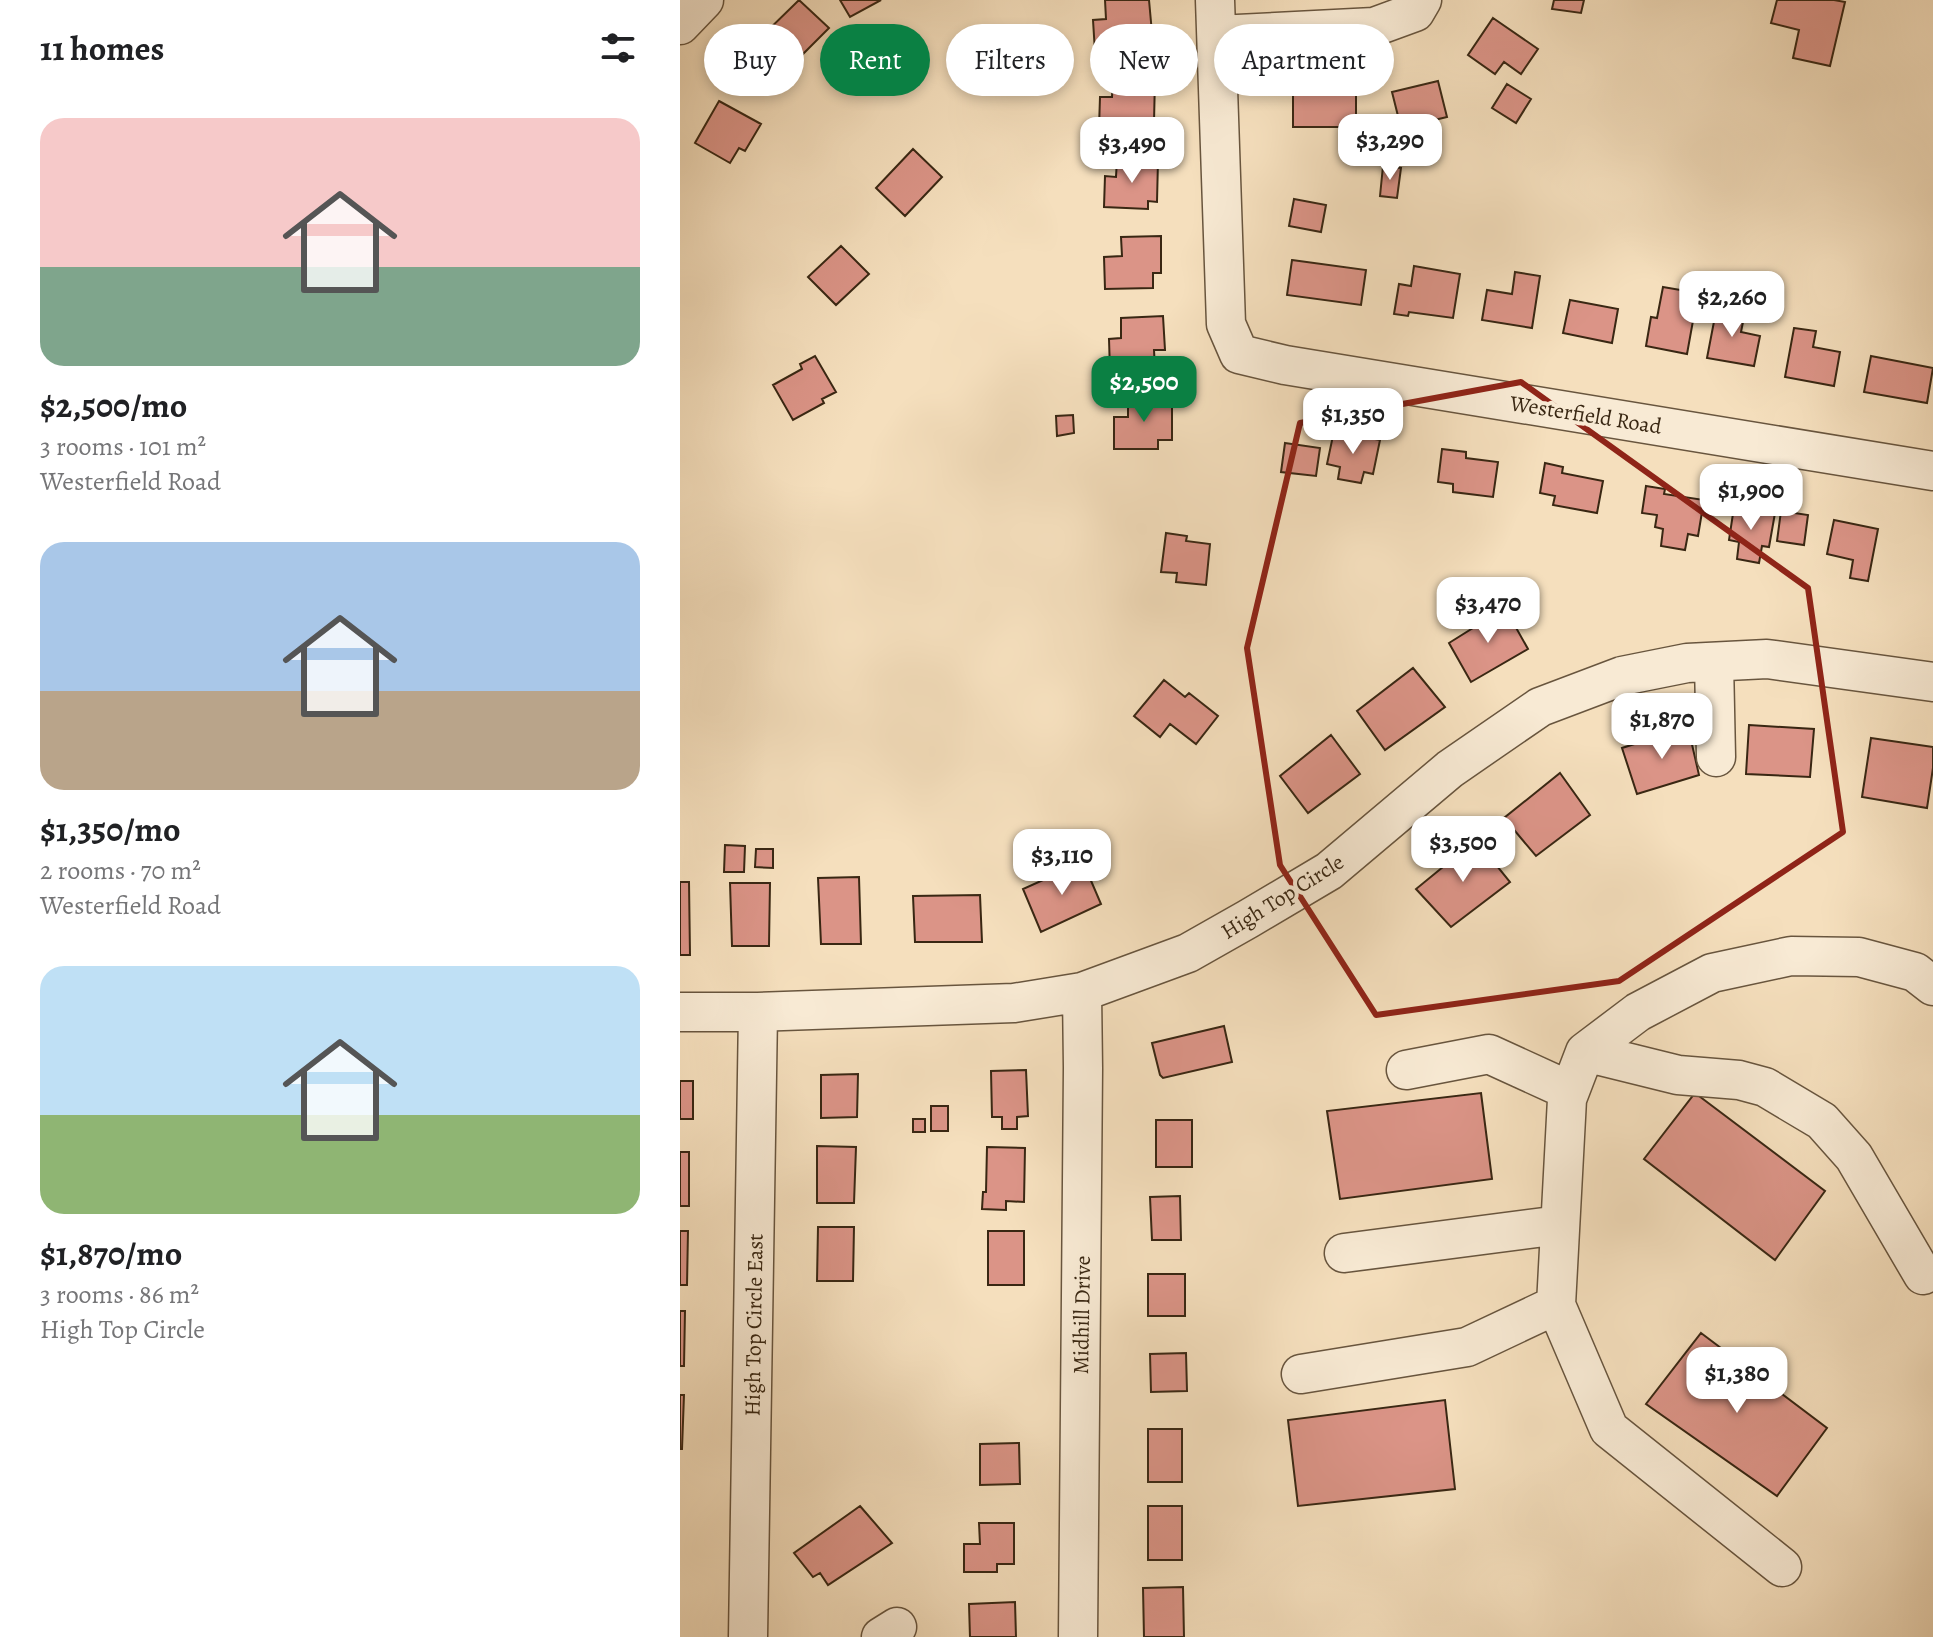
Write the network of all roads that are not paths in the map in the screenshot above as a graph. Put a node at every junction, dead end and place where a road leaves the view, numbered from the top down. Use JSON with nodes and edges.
{"nodes":[{"id":1,"x":704,"y":0,"type":"edge"},
{"id":2,"x":1422,"y":0,"type":"edge"},
{"id":3,"x":1216,"y":17,"type":"edge"},
{"id":4,"x":680,"y":25,"type":"edge"},
{"id":5,"x":1933,"y":471,"type":"edge"},
{"id":6,"x":1714,"y":662,"type":"junction"},
{"id":7,"x":1933,"y":682,"type":"edge"},
{"id":8,"x":1716,"y":757,"type":"dead end"},
{"id":9,"x":1933,"y":986,"type":"edge"},
{"id":10,"x":1082,"y":992,"type":"junction"},
{"id":11,"x":680,"y":1012,"type":"edge"},
{"id":12,"x":758,"y":1012,"type":"junction"},
{"id":13,"x":1585,"y":1052,"type":"junction"},
{"id":14,"x":1406,"y":1070,"type":"dead end"},
{"id":15,"x":1570,"y":1091,"type":"junction"},
{"id":16,"x":1560,"y":1225,"type":"junction"},
{"id":17,"x":1344,"y":1253,"type":"dead end"},
{"id":18,"x":1923,"y":1275,"type":"dead end"},
{"id":19,"x":1556,"y":1305,"type":"junction"},
{"id":20,"x":1301,"y":1374,"type":"dead end"},
{"id":21,"x":1782,"y":1567,"type":"dead end"},
{"id":22,"x":748,"y":1637,"type":"edge"},
{"id":23,"x":1078,"y":1637,"type":"edge"}],
"edges":[{"from":1,"to":4,"type":"street"},
{"from":2,"to":3,"type":"street"},
{"from":3,"to":5,"type":"street","name":"Westerfield Road"},
{"from":6,"to":7,"type":"street","name":"High Top Circle"},
{"from":6,"to":8,"type":"street"},
{"from":6,"to":10,"type":"street","name":"High Top Circle"},
{"from":9,"to":13,"type":"street"},
{"from":10,"to":12,"type":"street","name":"High Top Circle"},
{"from":10,"to":23,"type":"street","name":"Midhill Drive"},
{"from":11,"to":12,"type":"street","name":"High Top Circle"},
{"from":12,"to":22,"type":"street","name":"High Top Circle East"},
{"from":13,"to":15,"type":"street"},
{"from":13,"to":18,"type":"street"},
{"from":14,"to":15,"type":"street"},
{"from":15,"to":16,"type":"street"},
{"from":16,"to":17,"type":"street"},
{"from":16,"to":19,"type":"street"},
{"from":19,"to":20,"type":"street"},
{"from":19,"to":21,"type":"street"}]}
